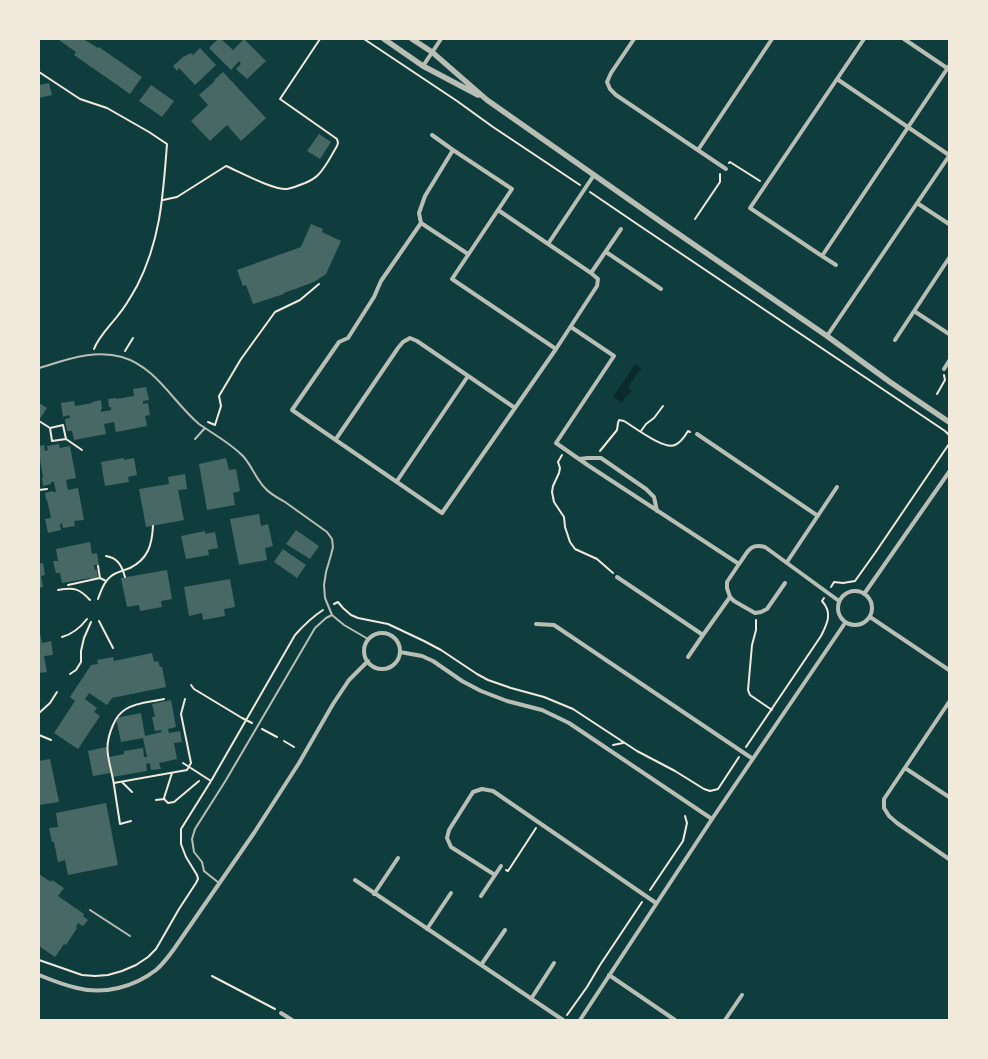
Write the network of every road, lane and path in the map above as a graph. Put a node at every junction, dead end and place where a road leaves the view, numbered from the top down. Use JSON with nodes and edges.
{"nodes":[{"id":1,"x":320,"y":39,"type":"edge"},
{"id":2,"x":364,"y":39,"type":"edge"},
{"id":3,"x":384,"y":39,"type":"edge"},
{"id":4,"x":412,"y":39,"type":"edge"},
{"id":5,"x":441,"y":39,"type":"edge"},
{"id":6,"x":634,"y":39,"type":"edge"},
{"id":7,"x":772,"y":39,"type":"edge"},
{"id":8,"x":864,"y":39,"type":"edge"},
{"id":9,"x":904,"y":39,"type":"edge"},
{"id":10,"x":432,"y":52,"type":"junction"},
{"id":11,"x":423,"y":66,"type":"junction"},
{"id":12,"x":948,"y":67,"type":"edge"},
{"id":13,"x":39,"y":72,"type":"edge"},
{"id":14,"x":837,"y":79,"type":"junction"},
{"id":15,"x":487,"y":100,"type":"junction"},
{"id":16,"x":908,"y":127,"type":"junction"},
{"id":17,"x":432,"y":135,"type":"dead end"},
{"id":18,"x":453,"y":150,"type":"junction"},
{"id":19,"x":698,"y":150,"type":"junction"},
{"id":20,"x":949,"y":155,"type":"edge"},
{"id":21,"x":726,"y":169,"type":"junction"},
{"id":22,"x":594,"y":176,"type":"junction"},
{"id":23,"x":766,"y":184,"type":"junction"},
{"id":24,"x":585,"y":188,"type":"junction"},
{"id":25,"x":163,"y":200,"type":"junction"},
{"id":26,"x":917,"y":203,"type":"junction"},
{"id":27,"x":498,"y":210,"type":"junction"},
{"id":28,"x":695,"y":219,"type":"dead end"},
{"id":29,"x":421,"y":223,"type":"junction"},
{"id":30,"x":949,"y":224,"type":"edge"},
{"id":31,"x":621,"y":229,"type":"dead end"},
{"id":32,"x":548,"y":244,"type":"junction"},
{"id":33,"x":606,"y":252,"type":"junction"},
{"id":34,"x":468,"y":254,"type":"junction"},
{"id":35,"x":822,"y":256,"type":"junction"},
{"id":36,"x":949,"y":258,"type":"edge"},
{"id":37,"x":836,"y":265,"type":"dead end"},
{"id":38,"x":592,"y":273,"type":"junction"},
{"id":39,"x":319,"y":284,"type":"dead end"},
{"id":40,"x":661,"y":289,"type":"dead end"},
{"id":41,"x":914,"y":311,"type":"junction"},
{"id":42,"x":571,"y":327,"type":"junction"},
{"id":43,"x":949,"y":334,"type":"edge"},
{"id":44,"x":827,"y":336,"type":"junction"},
{"id":45,"x":133,"y":338,"type":"dead end"},
{"id":46,"x":895,"y":340,"type":"dead end"},
{"id":47,"x":94,"y":349,"type":"junction"},
{"id":48,"x":99,"y":349,"type":"dead end"},
{"id":49,"x":556,"y":349,"type":"junction"},
{"id":50,"x":88,"y":350,"type":"dead end"},
{"id":51,"x":127,"y":353,"type":"dead end"},
{"id":52,"x":949,"y":361,"type":"edge"},
{"id":53,"x":39,"y":368,"type":"edge"},
{"id":54,"x":944,"y":369,"type":"joint"},
{"id":55,"x":468,"y":376,"type":"junction"},
{"id":56,"x":937,"y":394,"type":"dead end"},
{"id":57,"x":663,"y":406,"type":"dead end"},
{"id":58,"x":515,"y":408,"type":"junction"},
{"id":59,"x":39,"y":420,"type":"edge"},
{"id":60,"x":205,"y":420,"type":"dead end"},
{"id":61,"x":949,"y":422,"type":"edge"},
{"id":62,"x":50,"y":428,"type":"junction"},
{"id":63,"x":205,"y":428,"type":"junction"},
{"id":64,"x":641,"y":432,"type":"junction"},
{"id":65,"x":697,"y":434,"type":"joint"},
{"id":66,"x":949,"y":435,"type":"edge"},
{"id":67,"x":66,"y":439,"type":"junction"},
{"id":68,"x":195,"y":439,"type":"dead end"},
{"id":69,"x":336,"y":439,"type":"junction"},
{"id":70,"x":949,"y":444,"type":"edge"},
{"id":71,"x":82,"y":450,"type":"dead end"},
{"id":72,"x":566,"y":450,"type":"junction"},
{"id":73,"x":595,"y":457,"type":"junction"},
{"id":74,"x":579,"y":459,"type":"junction"},
{"id":75,"x":949,"y":472,"type":"edge"},
{"id":76,"x":397,"y":481,"type":"junction"},
{"id":77,"x":837,"y":487,"type":"dead end"},
{"id":78,"x":47,"y":488,"type":"dead end"},
{"id":79,"x":39,"y":490,"type":"edge"},
{"id":80,"x":657,"y":511,"type":"junction"},
{"id":81,"x":818,"y":516,"type":"junction"},
{"id":82,"x":154,"y":526,"type":"dead end"},
{"id":83,"x":106,"y":556,"type":"dead end"},
{"id":84,"x":787,"y":562,"type":"junction"},
{"id":85,"x":739,"y":564,"type":"junction"},
{"id":86,"x":98,"y":566,"type":"dead end"},
{"id":87,"x":123,"y":570,"type":"junction"},
{"id":88,"x":617,"y":577,"type":"joint"},
{"id":89,"x":100,"y":578,"type":"junction"},
{"id":90,"x":125,"y":578,"type":"dead end"},
{"id":91,"x":106,"y":581,"type":"junction"},
{"id":92,"x":785,"y":583,"type":"dead end"},
{"id":93,"x":68,"y":585,"type":"dead end"},
{"id":94,"x":58,"y":590,"type":"dead end"},
{"id":95,"x":828,"y":592,"type":"junction"},
{"id":96,"x":864,"y":594,"type":"junction"},
{"id":97,"x":730,"y":597,"type":"junction"},
{"id":98,"x":98,"y":599,"type":"dead end"},
{"id":99,"x":90,"y":600,"type":"dead end"},
{"id":100,"x":839,"y":601,"type":"junction"},
{"id":101,"x":334,"y":604,"type":"dead end"},
{"id":102,"x":324,"y":609,"type":"dead end"},
{"id":103,"x":755,"y":613,"type":"junction"},
{"id":104,"x":332,"y":615,"type":"junction"},
{"id":105,"x":870,"y":617,"type":"junction"},
{"id":106,"x":87,"y":619,"type":"dead end"},
{"id":107,"x":99,"y":621,"type":"dead end"},
{"id":108,"x":91,"y":622,"type":"dead end"},
{"id":109,"x":845,"y":623,"type":"junction"},
{"id":110,"x":536,"y":624,"type":"dead end"},
{"id":111,"x":703,"y":635,"type":"junction"},
{"id":112,"x":62,"y":637,"type":"dead end"},
{"id":113,"x":368,"y":639,"type":"junction"},
{"id":114,"x":113,"y":648,"type":"dead end"},
{"id":115,"x":400,"y":652,"type":"junction"},
{"id":116,"x":688,"y":657,"type":"dead end"},
{"id":117,"x":368,"y":661,"type":"junction"},
{"id":118,"x":949,"y":670,"type":"edge"},
{"id":119,"x":70,"y":674,"type":"dead end"},
{"id":120,"x":191,"y":685,"type":"dead end"},
{"id":121,"x":57,"y":692,"type":"dead end"},
{"id":122,"x":164,"y":699,"type":"dead end"},
{"id":123,"x":185,"y":699,"type":"dead end"},
{"id":124,"x":949,"y":702,"type":"edge"},
{"id":125,"x":772,"y":710,"type":"junction"},
{"id":126,"x":39,"y":713,"type":"edge"},
{"id":127,"x":246,"y":720,"type":"junction"},
{"id":128,"x":255,"y":725,"type":"dead end"},
{"id":129,"x":261,"y":728,"type":"dead end"},
{"id":130,"x":39,"y":735,"type":"edge"},
{"id":131,"x":277,"y":737,"type":"dead end"},
{"id":132,"x":51,"y":740,"type":"dead end"},
{"id":133,"x":284,"y":741,"type":"dead end"},
{"id":134,"x":294,"y":747,"type":"dead end"},
{"id":135,"x":742,"y":752,"type":"junction"},
{"id":136,"x":753,"y":759,"type":"junction"},
{"id":137,"x":183,"y":763,"type":"dead end"},
{"id":138,"x":189,"y":767,"type":"junction"},
{"id":139,"x":905,"y":768,"type":"junction"},
{"id":140,"x":172,"y":773,"type":"junction"},
{"id":141,"x":199,"y":781,"type":"dead end"},
{"id":142,"x":211,"y":781,"type":"junction"},
{"id":143,"x":122,"y":782,"type":"junction"},
{"id":144,"x":114,"y":783,"type":"junction"},
{"id":145,"x":132,"y":792,"type":"dead end"},
{"id":146,"x":949,"y":797,"type":"edge"},
{"id":147,"x":164,"y":799,"type":"junction"},
{"id":148,"x":156,"y":800,"type":"dead end"},
{"id":149,"x":685,"y":816,"type":"dead end"},
{"id":150,"x":712,"y":820,"type":"junction"},
{"id":151,"x":131,"y":821,"type":"dead end"},
{"id":152,"x":540,"y":823,"type":"junction"},
{"id":153,"x":398,"y":858,"type":"dead end"},
{"id":154,"x":949,"y":859,"type":"edge"},
{"id":155,"x":501,"y":866,"type":"joint"},
{"id":156,"x":495,"y":875,"type":"junction"},
{"id":157,"x":355,"y":880,"type":"dead end"},
{"id":158,"x":220,"y":883,"type":"junction"},
{"id":159,"x":451,"y":892,"type":"dead end"},
{"id":160,"x":374,"y":894,"type":"junction"},
{"id":161,"x":481,"y":896,"type":"dead end"},
{"id":162,"x":646,"y":896,"type":"junction"},
{"id":163,"x":656,"y":903,"type":"junction"},
{"id":164,"x":90,"y":910,"type":"dead end"},
{"id":165,"x":427,"y":929,"type":"junction"},
{"id":166,"x":505,"y":930,"type":"dead end"},
{"id":167,"x":130,"y":936,"type":"dead end"},
{"id":168,"x":39,"y":960,"type":"edge"},
{"id":169,"x":554,"y":963,"type":"dead end"},
{"id":170,"x":481,"y":965,"type":"junction"},
{"id":171,"x":39,"y":975,"type":"edge"},
{"id":172,"x":609,"y":975,"type":"junction"},
{"id":173,"x":212,"y":976,"type":"dead end"},
{"id":174,"x":742,"y":995,"type":"dead end"},
{"id":175,"x":531,"y":999,"type":"junction"},
{"id":176,"x":281,"y":1013,"type":"joint"},
{"id":177,"x":292,"y":1020,"type":"edge"},
{"id":178,"x":563,"y":1020,"type":"edge"},
{"id":179,"x":580,"y":1020,"type":"edge"},
{"id":180,"x":675,"y":1020,"type":"edge"},
{"id":181,"x":725,"y":1020,"type":"edge"}],
"edges":[{"from":1,"to":25,"type":"path"},
{"from":2,"to":24,"type":"path"},
{"from":3,"to":11,"type":"street"},
{"from":4,"to":10,"type":"street"},
{"from":5,"to":10,"type":"street"},
{"from":6,"to":19,"type":"street"},
{"from":7,"to":19,"type":"street"},
{"from":8,"to":14,"type":"street"},
{"from":9,"to":12,"type":"street"},
{"from":10,"to":11,"type":"street"},
{"from":10,"to":15,"type":"street"},
{"from":11,"to":15,"type":"street"},
{"from":12,"to":16,"type":"street"},
{"from":13,"to":25,"type":"path"},
{"from":14,"to":16,"type":"street"},
{"from":14,"to":23,"type":"street"},
{"from":15,"to":22,"type":"street"},
{"from":16,"to":20,"type":"street"},
{"from":16,"to":35,"type":"street"},
{"from":17,"to":18,"type":"street"},
{"from":18,"to":27,"type":"street"},
{"from":18,"to":29,"type":"street"},
{"from":19,"to":21,"type":"street"},
{"from":20,"to":26,"type":"street"},
{"from":21,"to":23,"type":"path"},
{"from":21,"to":28,"type":"path"},
{"from":22,"to":24,"type":"street"},
{"from":22,"to":44,"type":"street"},
{"from":23,"to":35,"type":"street"},
{"from":24,"to":32,"type":"street"},
{"from":24,"to":66,"type":"path"},
{"from":25,"to":47,"type":"path"},
{"from":26,"to":30,"type":"street"},
{"from":26,"to":44,"type":"street"},
{"from":27,"to":32,"type":"street"},
{"from":27,"to":34,"type":"street"},
{"from":29,"to":34,"type":"street"},
{"from":29,"to":69,"type":"street"},
{"from":31,"to":33,"type":"street"},
{"from":32,"to":38,"type":"street"},
{"from":33,"to":38,"type":"street"},
{"from":33,"to":40,"type":"street"},
{"from":34,"to":49,"type":"street"},
{"from":35,"to":37,"type":"street"},
{"from":36,"to":41,"type":"street"},
{"from":38,"to":42,"type":"street"},
{"from":39,"to":60,"type":"path"},
{"from":41,"to":43,"type":"street"},
{"from":41,"to":46,"type":"street"},
{"from":42,"to":49,"type":"street"},
{"from":42,"to":72,"type":"street"},
{"from":44,"to":61,"type":"street"},
{"from":45,"to":51,"type":"path"},
{"from":47,"to":48,"type":"path"},
{"from":47,"to":50,"type":"path"},
{"from":49,"to":58,"type":"street"},
{"from":52,"to":54,"type":"street"},
{"from":53,"to":63,"type":"lane"},
{"from":54,"to":56,"type":"path"},
{"from":55,"to":58,"type":"street"},
{"from":55,"to":69,"type":"street"},
{"from":55,"to":76,"type":"street"},
{"from":57,"to":64,"type":"path"},
{"from":58,"to":76,"type":"street"},
{"from":59,"to":62,"type":"path"},
{"from":62,"to":67,"type":"path"},
{"from":62,"to":67,"type":"path"},
{"from":63,"to":68,"type":"lane"},
{"from":63,"to":104,"type":"lane"},
{"from":64,"to":65,"type":"path"},
{"from":64,"to":73,"type":"path"},
{"from":65,"to":81,"type":"street"},
{"from":67,"to":71,"type":"path"},
{"from":69,"to":76,"type":"street"},
{"from":70,"to":95,"type":"path"},
{"from":72,"to":74,"type":"street"},
{"from":72,"to":88,"type":"path"},
{"from":73,"to":74,"type":"street"},
{"from":73,"to":80,"type":"street"},
{"from":74,"to":80,"type":"street"},
{"from":75,"to":96,"type":"street"},
{"from":77,"to":81,"type":"street"},
{"from":78,"to":79,"type":"path"},
{"from":80,"to":85,"type":"street"},
{"from":81,"to":84,"type":"street"},
{"from":82,"to":87,"type":"path"},
{"from":83,"to":87,"type":"path"},
{"from":84,"to":85,"type":"street"},
{"from":84,"to":95,"type":"street"},
{"from":85,"to":97,"type":"street"},
{"from":86,"to":89,"type":"path"},
{"from":87,"to":90,"type":"path"},
{"from":87,"to":91,"type":"path"},
{"from":88,"to":111,"type":"street"},
{"from":89,"to":91,"type":"path"},
{"from":89,"to":93,"type":"path"},
{"from":91,"to":98,"type":"path"},
{"from":92,"to":103,"type":"street"},
{"from":94,"to":99,"type":"path"},
{"from":95,"to":100,"type":"street"},
{"from":95,"to":125,"type":"path"},
{"from":96,"to":100,"type":"street"},
{"from":96,"to":105,"type":"street"},
{"from":97,"to":103,"type":"street"},
{"from":97,"to":111,"type":"street"},
{"from":100,"to":109,"type":"street"},
{"from":101,"to":135,"type":"path"},
{"from":102,"to":127,"type":"path"},
{"from":103,"to":125,"type":"path"},
{"from":104,"to":113,"type":"lane"},
{"from":104,"to":158,"type":"lane"},
{"from":105,"to":109,"type":"street"},
{"from":105,"to":118,"type":"street"},
{"from":106,"to":112,"type":"path"},
{"from":107,"to":114,"type":"path"},
{"from":108,"to":119,"type":"path"},
{"from":109,"to":136,"type":"street"},
{"from":110,"to":135,"type":"street"},
{"from":111,"to":116,"type":"street"},
{"from":113,"to":115,"type":"street"},
{"from":113,"to":117,"type":"street"},
{"from":115,"to":117,"type":"street"},
{"from":115,"to":150,"type":"street"},
{"from":117,"to":158,"type":"street"},
{"from":120,"to":127,"type":"path"},
{"from":121,"to":126,"type":"path"},
{"from":122,"to":144,"type":"path"},
{"from":123,"to":138,"type":"path"},
{"from":124,"to":139,"type":"street"},
{"from":125,"to":135,"type":"path"},
{"from":127,"to":128,"type":"path"},
{"from":127,"to":142,"type":"path"},
{"from":129,"to":131,"type":"path"},
{"from":130,"to":132,"type":"path"},
{"from":133,"to":134,"type":"path"},
{"from":135,"to":136,"type":"street"},
{"from":136,"to":150,"type":"street"},
{"from":137,"to":138,"type":"path"},
{"from":138,"to":140,"type":"path"},
{"from":138,"to":142,"type":"path"},
{"from":139,"to":146,"type":"street"},
{"from":139,"to":154,"type":"street"},
{"from":140,"to":143,"type":"path"},
{"from":140,"to":147,"type":"path"},
{"from":141,"to":147,"type":"path"},
{"from":142,"to":168,"type":"path"},
{"from":143,"to":144,"type":"path"},
{"from":143,"to":145,"type":"path"},
{"from":144,"to":151,"type":"path"},
{"from":147,"to":148,"type":"path"},
{"from":149,"to":162,"type":"path"},
{"from":150,"to":163,"type":"street"},
{"from":152,"to":155,"type":"path"},
{"from":152,"to":156,"type":"street"},
{"from":152,"to":162,"type":"street"},
{"from":153,"to":160,"type":"street"},
{"from":155,"to":156,"type":"street"},
{"from":156,"to":161,"type":"street"},
{"from":157,"to":160,"type":"street"},
{"from":158,"to":171,"type":"street"},
{"from":159,"to":165,"type":"street"},
{"from":160,"to":165,"type":"street"},
{"from":162,"to":163,"type":"street"},
{"from":162,"to":178,"type":"path"},
{"from":163,"to":172,"type":"street"},
{"from":164,"to":167,"type":"lane"},
{"from":165,"to":170,"type":"street"},
{"from":166,"to":170,"type":"street"},
{"from":169,"to":175,"type":"street"},
{"from":170,"to":175,"type":"street"},
{"from":172,"to":179,"type":"street"},
{"from":172,"to":180,"type":"street"},
{"from":173,"to":176,"type":"path"},
{"from":174,"to":181,"type":"street"},
{"from":175,"to":178,"type":"street"},
{"from":176,"to":177,"type":"street"}]}
